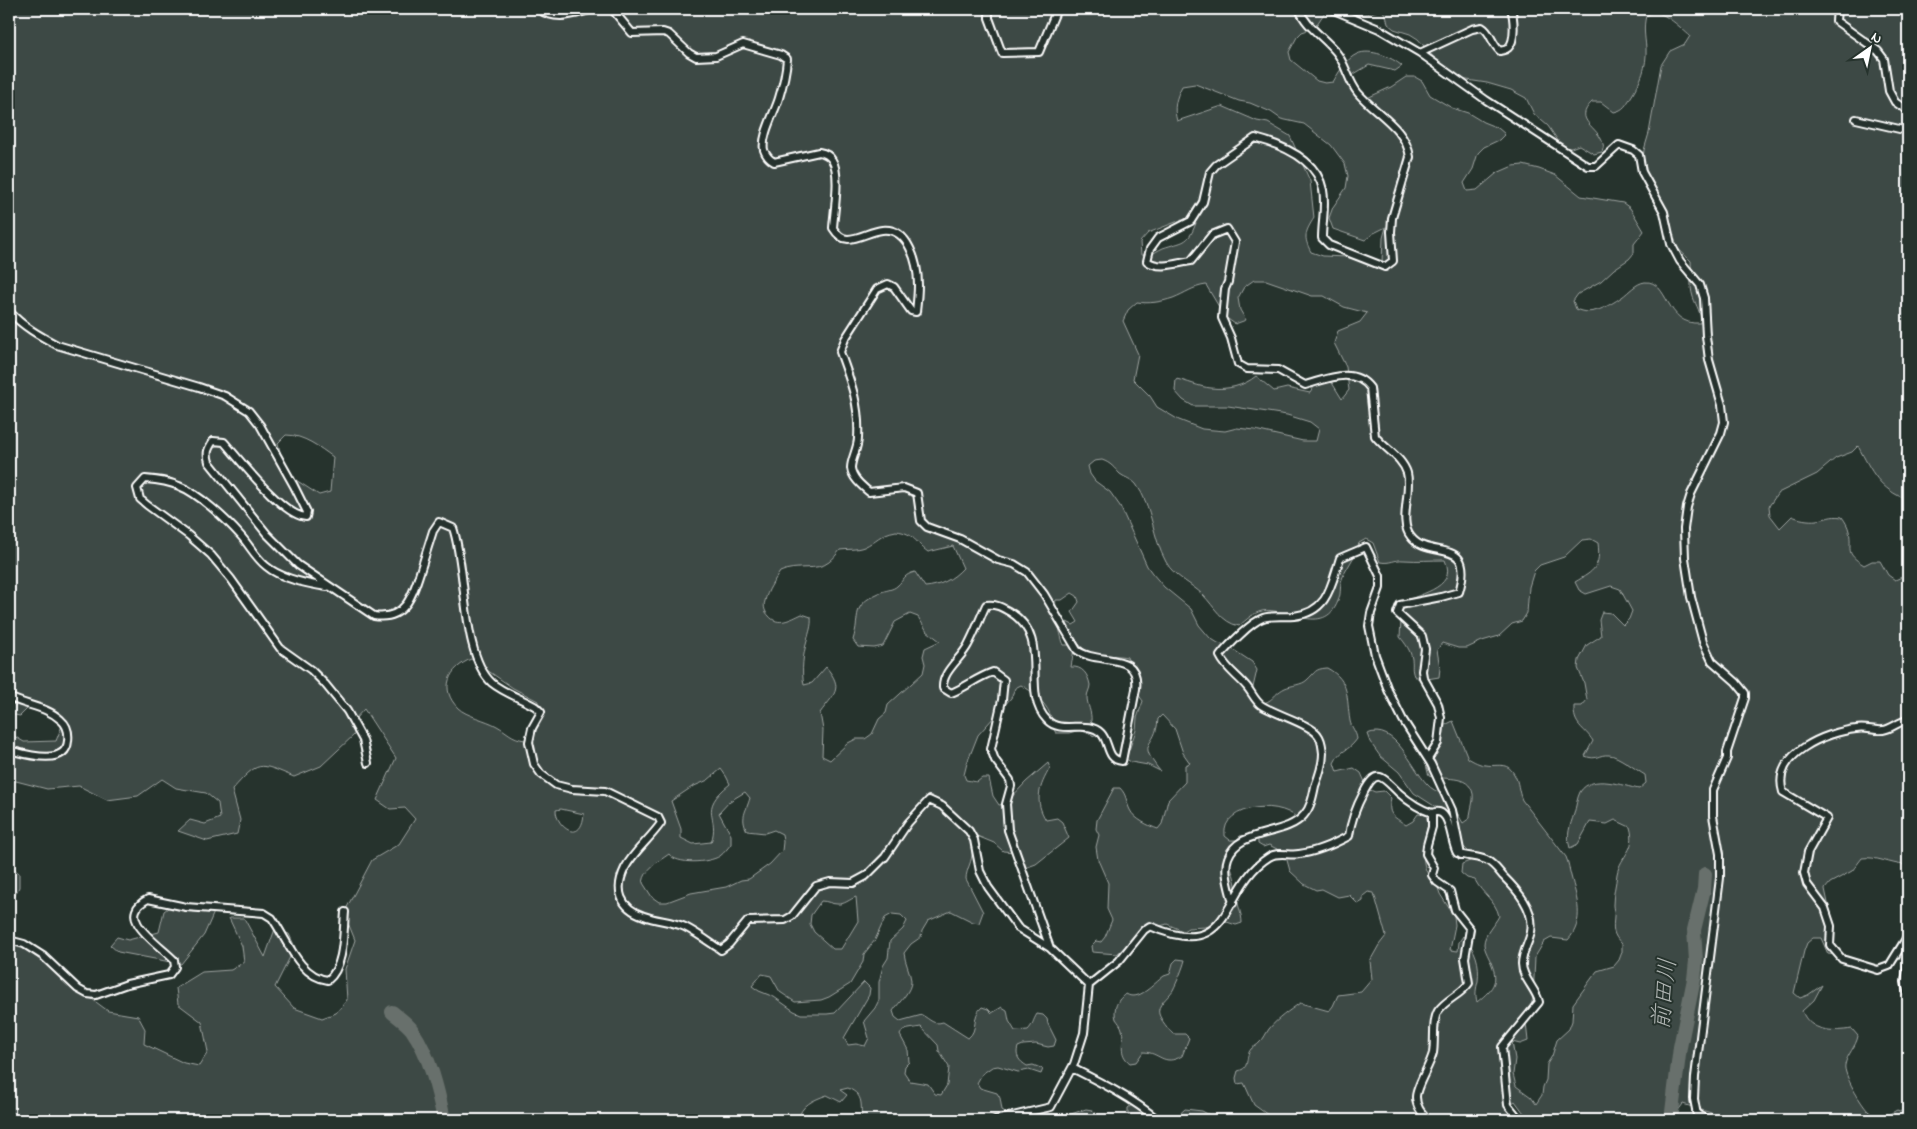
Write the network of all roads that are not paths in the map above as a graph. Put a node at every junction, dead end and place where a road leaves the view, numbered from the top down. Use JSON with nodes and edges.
{"nodes":[{"id":1,"x":538,"y":9,"type":"edge"},
{"id":2,"x":594,"y":9,"type":"edge"},
{"id":3,"x":612,"y":9,"type":"edge"},
{"id":4,"x":989,"y":9,"type":"edge"},
{"id":5,"x":1057,"y":9,"type":"edge"},
{"id":6,"x":1299,"y":9,"type":"edge"},
{"id":7,"x":1330,"y":9,"type":"edge"},
{"id":8,"x":1511,"y":9,"type":"edge"},
{"id":9,"x":1837,"y":9,"type":"edge"},
{"id":10,"x":1420,"y":53,"type":"junction"},
{"id":11,"x":1908,"y":111,"type":"edge"},
{"id":12,"x":1856,"y":119,"type":"dead end"},
{"id":13,"x":1908,"y":131,"type":"edge"},
{"id":14,"x":9,"y":311,"type":"edge"},
{"id":15,"x":1908,"y":452,"type":"edge"},
{"id":16,"x":1908,"y":472,"type":"edge"},
{"id":17,"x":330,"y":587,"type":"junction"},
{"id":18,"x":9,"y":697,"type":"edge"},
{"id":19,"x":1908,"y":720,"type":"edge"},
{"id":20,"x":9,"y":750,"type":"edge"},
{"id":21,"x":1428,"y":759,"type":"junction"},
{"id":22,"x":368,"y":763,"type":"dead end"},
{"id":23,"x":1432,"y":813,"type":"junction"},
{"id":24,"x":1461,"y":855,"type":"junction"},
{"id":25,"x":1233,"y":904,"type":"junction"},
{"id":26,"x":345,"y":912,"type":"dead end"},
{"id":27,"x":1908,"y":937,"type":"edge"},
{"id":28,"x":9,"y":940,"type":"edge"},
{"id":29,"x":1050,"y":948,"type":"junction"},
{"id":30,"x":1908,"y":962,"type":"edge"},
{"id":31,"x":1089,"y":985,"type":"junction"},
{"id":32,"x":1908,"y":995,"type":"edge"},
{"id":33,"x":1072,"y":1068,"type":"junction"},
{"id":34,"x":1696,"y":1112,"type":"junction"},
{"id":35,"x":995,"y":1120,"type":"edge"},
{"id":36,"x":1158,"y":1120,"type":"edge"},
{"id":37,"x":1428,"y":1120,"type":"edge"},
{"id":38,"x":1520,"y":1120,"type":"edge"},
{"id":39,"x":1698,"y":1120,"type":"edge"},
{"id":40,"x":1706,"y":1120,"type":"edge"}],
"edges":[{"from":1,"to":2,"type":"street"},
{"from":3,"to":29,"type":"street"},
{"from":4,"to":5,"type":"street"},
{"from":6,"to":21,"type":"street"},
{"from":7,"to":10,"type":"street"},
{"from":8,"to":10,"type":"street"},
{"from":9,"to":11,"type":"street"},
{"from":10,"to":34,"type":"street"},
{"from":12,"to":13,"type":"street"},
{"from":14,"to":17,"type":"street"},
{"from":15,"to":16,"type":"street"},
{"from":17,"to":22,"type":"street"},
{"from":17,"to":29,"type":"street"},
{"from":18,"to":20,"type":"street"},
{"from":19,"to":27,"type":"street"},
{"from":21,"to":24,"type":"street"},
{"from":21,"to":25,"type":"street"},
{"from":23,"to":24,"type":"street"},
{"from":23,"to":25,"type":"street"},
{"from":23,"to":37,"type":"street"},
{"from":24,"to":38,"type":"street"},
{"from":25,"to":31,"type":"street"},
{"from":26,"to":28,"type":"street"},
{"from":29,"to":31,"type":"street"},
{"from":30,"to":32,"type":"street"},
{"from":31,"to":33,"type":"street"},
{"from":33,"to":35,"type":"street"},
{"from":33,"to":36,"type":"street"},
{"from":34,"to":39,"type":"street"},
{"from":34,"to":40,"type":"street"}]}
